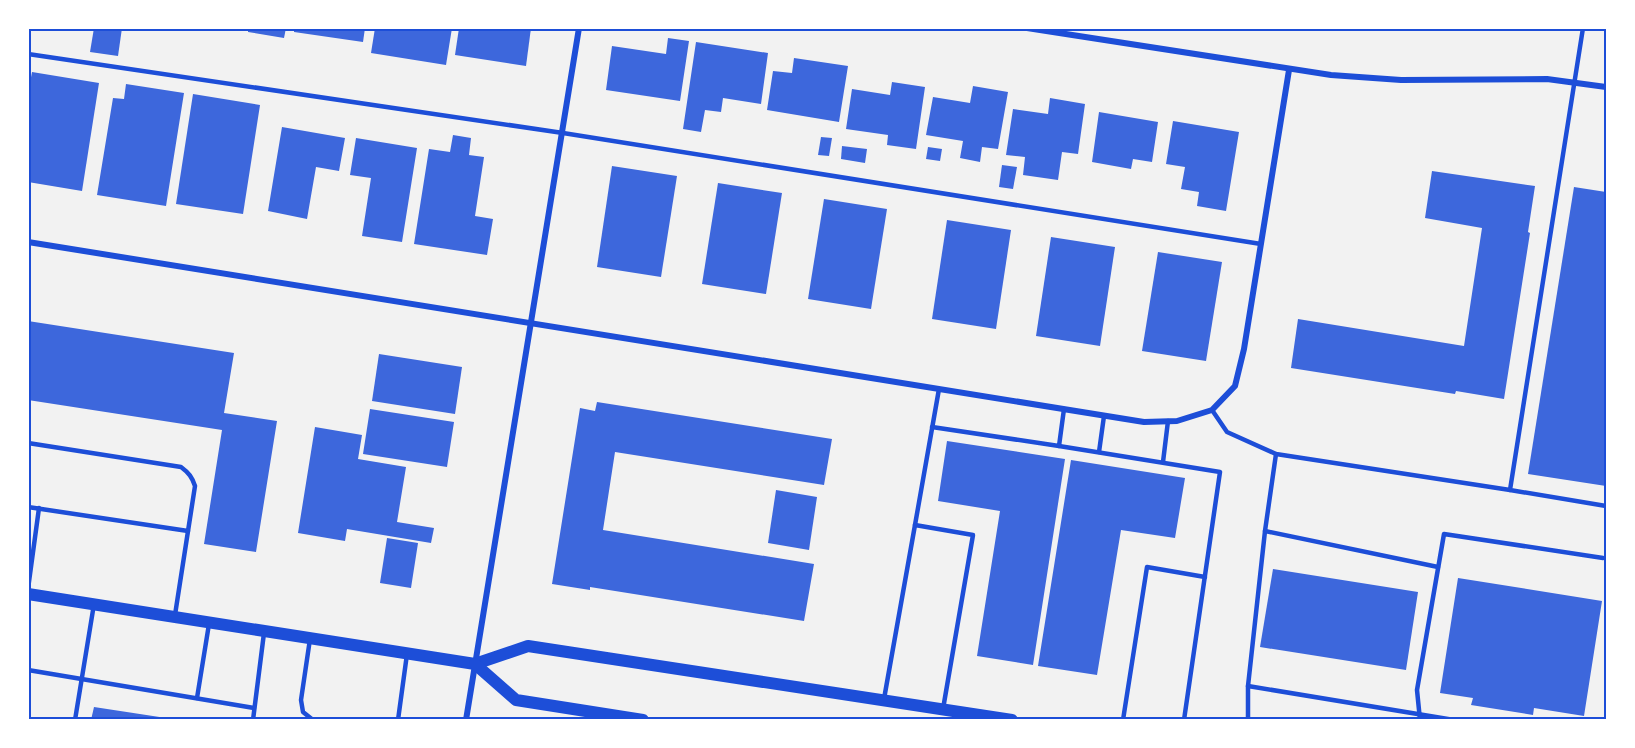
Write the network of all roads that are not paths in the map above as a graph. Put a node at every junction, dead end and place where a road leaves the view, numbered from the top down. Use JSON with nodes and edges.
{"nodes":[{"id":1,"x":579,"y":28,"type":"edge"},
{"id":2,"x":1027,"y":28,"type":"edge"},
{"id":3,"x":1583,"y":28,"type":"edge"},
{"id":4,"x":28,"y":54,"type":"edge"},
{"id":5,"x":1289,"y":70,"type":"junction"},
{"id":6,"x":1573,"y":82,"type":"junction"},
{"id":7,"x":1606,"y":87,"type":"edge"},
{"id":8,"x":563,"y":133,"type":"junction"},
{"id":9,"x":28,"y":243,"type":"edge"},
{"id":10,"x":1261,"y":244,"type":"junction"},
{"id":11,"x":532,"y":324,"type":"junction"},
{"id":12,"x":939,"y":389,"type":"junction"},
{"id":13,"x":1064,"y":409,"type":"junction"},
{"id":14,"x":1212,"y":410,"type":"junction"},
{"id":15,"x":1104,"y":416,"type":"junction"},
{"id":16,"x":1168,"y":421,"type":"junction"},
{"id":17,"x":933,"y":427,"type":"junction"},
{"id":18,"x":28,"y":444,"type":"edge"},
{"id":19,"x":1059,"y":446,"type":"junction"},
{"id":20,"x":1100,"y":452,"type":"junction"},
{"id":21,"x":1276,"y":454,"type":"junction"},
{"id":22,"x":1163,"y":462,"type":"junction"},
{"id":23,"x":1510,"y":490,"type":"junction"},
{"id":24,"x":1606,"y":506,"type":"edge"},
{"id":25,"x":28,"y":507,"type":"edge"},
{"id":26,"x":39,"y":508,"type":"junction"},
{"id":27,"x":915,"y":525,"type":"junction"},
{"id":28,"x":188,"y":531,"type":"junction"},
{"id":29,"x":1265,"y":531,"type":"junction"},
{"id":30,"x":1603,"y":558,"type":"dead end"},
{"id":31,"x":1438,"y":567,"type":"junction"},
{"id":32,"x":1205,"y":577,"type":"junction"},
{"id":33,"x":28,"y":589,"type":"edge"},
{"id":34,"x":28,"y":594,"type":"edge"},
{"id":35,"x":94,"y":604,"type":"junction"},
{"id":36,"x":174,"y":617,"type":"junction"},
{"id":37,"x":210,"y":623,"type":"junction"},
{"id":38,"x":264,"y":631,"type":"junction"},
{"id":39,"x":310,"y":639,"type":"junction"},
{"id":40,"x":407,"y":654,"type":"junction"},
{"id":41,"x":475,"y":664,"type":"junction"},
{"id":42,"x":28,"y":670,"type":"edge"},
{"id":43,"x":82,"y":678,"type":"junction"},
{"id":44,"x":1248,"y":686,"type":"junction"},
{"id":45,"x":197,"y":698,"type":"junction"},
{"id":46,"x":884,"y":700,"type":"junction"},
{"id":47,"x":254,"y":708,"type":"junction"},
{"id":48,"x":943,"y":709,"type":"junction"},
{"id":49,"x":1420,"y":717,"type":"edge"},
{"id":50,"x":75,"y":720,"type":"edge"},
{"id":51,"x":253,"y":720,"type":"edge"},
{"id":52,"x":313,"y":720,"type":"edge"},
{"id":53,"x":398,"y":720,"type":"edge"},
{"id":54,"x":466,"y":720,"type":"edge"},
{"id":55,"x":643,"y":720,"type":"edge"},
{"id":56,"x":1012,"y":720,"type":"edge"},
{"id":57,"x":1123,"y":720,"type":"edge"},
{"id":58,"x":1184,"y":720,"type":"edge"},
{"id":59,"x":1248,"y":720,"type":"edge"},
{"id":60,"x":1454,"y":720,"type":"edge"}],
"edges":[{"from":1,"to":8,"type":"street"},
{"from":2,"to":5,"type":"street"},
{"from":3,"to":6,"type":"lane"},
{"from":4,"to":8,"type":"lane"},
{"from":5,"to":6,"type":"street"},
{"from":5,"to":10,"type":"street"},
{"from":6,"to":7,"type":"street"},
{"from":6,"to":23,"type":"lane"},
{"from":8,"to":10,"type":"lane"},
{"from":8,"to":11,"type":"street"},
{"from":9,"to":11,"type":"street"},
{"from":10,"to":14,"type":"street"},
{"from":11,"to":12,"type":"street"},
{"from":11,"to":41,"type":"street"},
{"from":12,"to":13,"type":"street"},
{"from":12,"to":17,"type":"lane"},
{"from":13,"to":15,"type":"street"},
{"from":13,"to":19,"type":"lane"},
{"from":14,"to":16,"type":"street"},
{"from":14,"to":21,"type":"lane"},
{"from":15,"to":16,"type":"street"},
{"from":15,"to":20,"type":"lane"},
{"from":16,"to":22,"type":"lane"},
{"from":17,"to":19,"type":"lane"},
{"from":17,"to":27,"type":"lane"},
{"from":18,"to":28,"type":"lane"},
{"from":19,"to":20,"type":"lane"},
{"from":20,"to":22,"type":"lane"},
{"from":21,"to":23,"type":"lane"},
{"from":21,"to":29,"type":"lane"},
{"from":22,"to":32,"type":"lane"},
{"from":23,"to":24,"type":"lane"},
{"from":25,"to":26,"type":"lane"},
{"from":26,"to":28,"type":"lane"},
{"from":26,"to":33,"type":"lane"},
{"from":27,"to":46,"type":"lane"},
{"from":27,"to":48,"type":"lane"},
{"from":28,"to":36,"type":"lane"},
{"from":29,"to":31,"type":"lane"},
{"from":29,"to":44,"type":"lane"},
{"from":30,"to":31,"type":"lane"},
{"from":31,"to":49,"type":"lane"},
{"from":32,"to":57,"type":"lane"},
{"from":32,"to":58,"type":"lane"},
{"from":34,"to":35,"type":"main road"},
{"from":35,"to":36,"type":"main road"},
{"from":35,"to":43,"type":"lane"},
{"from":36,"to":37,"type":"main road"},
{"from":37,"to":38,"type":"main road"},
{"from":37,"to":45,"type":"lane"},
{"from":38,"to":39,"type":"main road"},
{"from":38,"to":47,"type":"lane"},
{"from":39,"to":40,"type":"main road"},
{"from":39,"to":52,"type":"lane"},
{"from":40,"to":41,"type":"main road"},
{"from":40,"to":53,"type":"lane"},
{"from":41,"to":46,"type":"main road"},
{"from":41,"to":54,"type":"street"},
{"from":41,"to":55,"type":"main road"},
{"from":42,"to":43,"type":"lane"},
{"from":43,"to":45,"type":"lane"},
{"from":43,"to":50,"type":"lane"},
{"from":44,"to":49,"type":"lane"},
{"from":44,"to":59,"type":"lane"},
{"from":45,"to":47,"type":"lane"},
{"from":46,"to":48,"type":"main road"},
{"from":47,"to":51,"type":"lane"},
{"from":48,"to":56,"type":"main road"},
{"from":49,"to":60,"type":"lane"}]}
